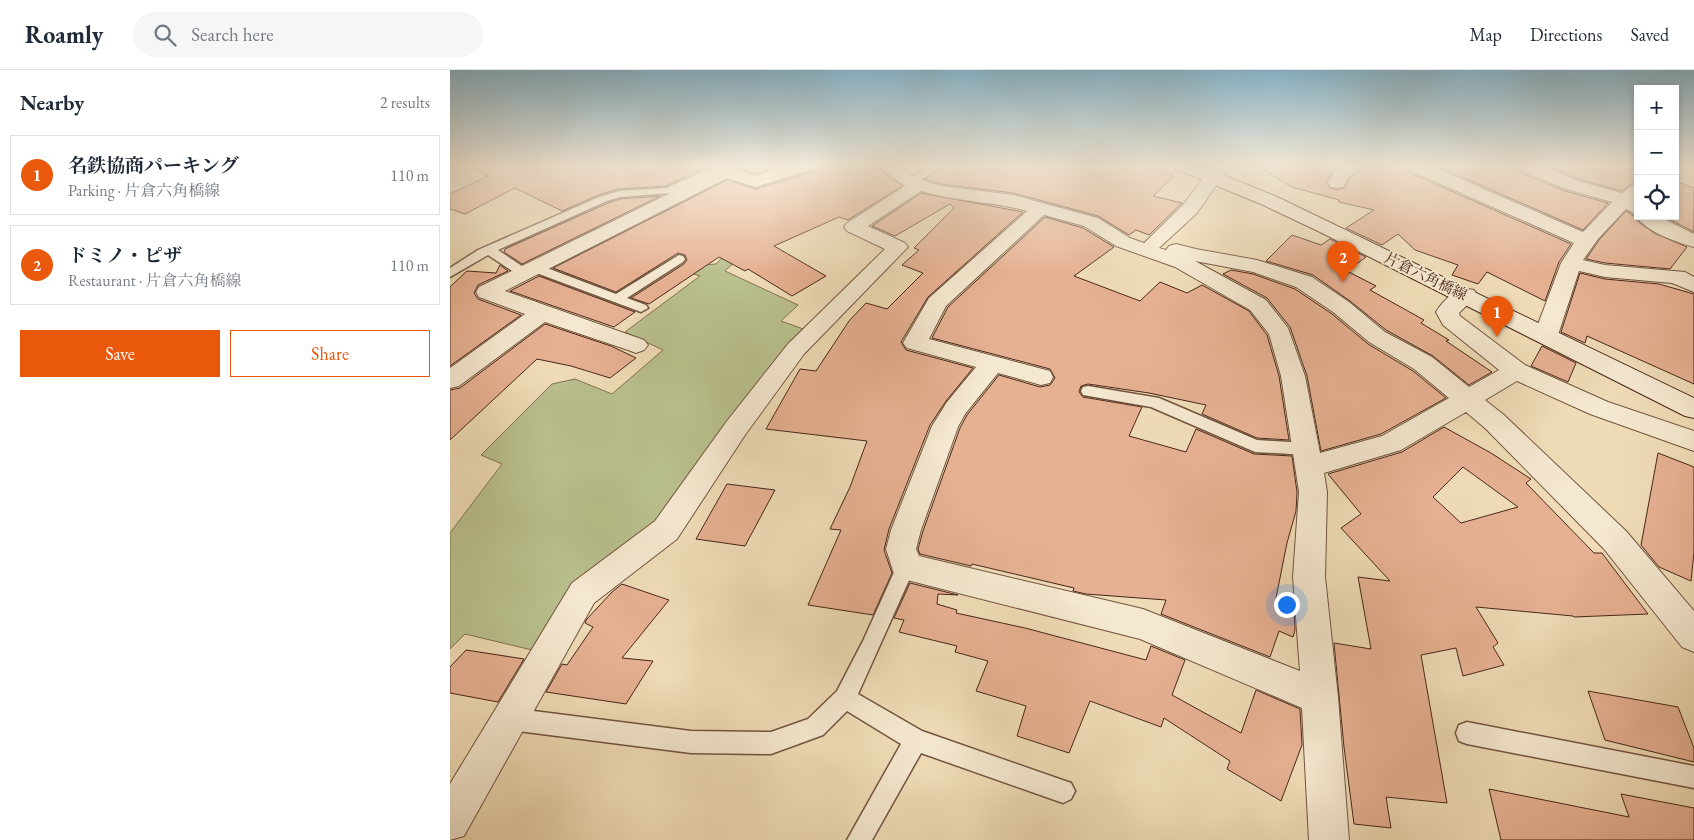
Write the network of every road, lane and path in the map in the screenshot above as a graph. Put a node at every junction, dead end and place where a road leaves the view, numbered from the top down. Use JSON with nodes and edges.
{"nodes":[{"id":1,"x":599,"y":201,"type":"edge"},
{"id":2,"x":663,"y":201,"type":"edge"},
{"id":3,"x":890,"y":201,"type":"edge"},
{"id":4,"x":1012,"y":201,"type":"edge"},
{"id":5,"x":1196,"y":201,"type":"edge"},
{"id":6,"x":1270,"y":201,"type":"edge"},
{"id":7,"x":1494,"y":201,"type":"edge"},
{"id":8,"x":1631,"y":201,"type":"edge"},
{"id":9,"x":1040,"y":209,"type":"junction"},
{"id":10,"x":1651,"y":220,"type":"edge"},
{"id":11,"x":1092,"y":222,"type":"junction"},
{"id":12,"x":1586,"y":241,"type":"junction"},
{"id":13,"x":1154,"y":243,"type":"junction"},
{"id":14,"x":1694,"y":244,"type":"edge"},
{"id":15,"x":489,"y":250,"type":"junction"},
{"id":16,"x":679,"y":259,"type":"dead end"},
{"id":17,"x":1571,"y":263,"type":"junction"},
{"id":18,"x":530,"y":271,"type":"junction"},
{"id":19,"x":450,"y":273,"type":"edge"},
{"id":20,"x":1685,"y":282,"type":"edge"},
{"id":21,"x":1466,"y":295,"type":"junction"},
{"id":22,"x":617,"y":299,"type":"junction"},
{"id":23,"x":641,"y":308,"type":"dead end"},
{"id":24,"x":542,"y":313,"type":"junction"},
{"id":25,"x":1546,"y":335,"type":"junction"},
{"id":26,"x":636,"y":345,"type":"dead end"},
{"id":27,"x":992,"y":364,"type":"junction"},
{"id":28,"x":1516,"y":371,"type":"junction"},
{"id":29,"x":1042,"y":377,"type":"dead end"},
{"id":30,"x":450,"y":380,"type":"edge"},
{"id":31,"x":1088,"y":391,"type":"dead end"},
{"id":32,"x":1466,"y":398,"type":"junction"},
{"id":33,"x":1694,"y":409,"type":"edge"},
{"id":34,"x":1694,"y":441,"type":"edge"},
{"id":35,"x":1308,"y":458,"type":"junction"},
{"id":36,"x":906,"y":567,"type":"junction"},
{"id":37,"x":1694,"y":636,"type":"edge"},
{"id":38,"x":1320,"y":697,"type":"junction"},
{"id":39,"x":845,"y":698,"type":"junction"},
{"id":40,"x":510,"y":719,"type":"junction"},
{"id":41,"x":1468,"y":733,"type":"dead end"},
{"id":42,"x":916,"y":740,"type":"junction"},
{"id":43,"x":1694,"y":777,"type":"edge"},
{"id":44,"x":1063,"y":792,"type":"dead end"},
{"id":45,"x":450,"y":822,"type":"edge"},
{"id":46,"x":859,"y":840,"type":"edge"},
{"id":47,"x":1329,"y":840,"type":"edge"}],
"edges":[{"from":1,"to":15,"type":"lane"},
{"from":2,"to":18,"type":"street"},
{"from":3,"to":40,"type":"street"},
{"from":4,"to":9,"type":"street"},
{"from":5,"to":13,"type":"street"},
{"from":6,"to":21,"type":"street","name":"片倉六角橋線"},
{"from":7,"to":12,"type":"street"},
{"from":8,"to":12,"type":"street"},
{"from":9,"to":11,"type":"street"},
{"from":9,"to":27,"type":"street"},
{"from":10,"to":14,"type":"street"},
{"from":11,"to":13,"type":"street"},
{"from":11,"to":35,"type":"street"},
{"from":12,"to":17,"type":"street"},
{"from":13,"to":32,"type":"street"},
{"from":14,"to":20,"type":"street"},
{"from":15,"to":18,"type":"lane"},
{"from":15,"to":19,"type":"lane"},
{"from":16,"to":22,"type":"lane"},
{"from":17,"to":20,"type":"street"},
{"from":17,"to":25,"type":"street"},
{"from":18,"to":22,"type":"lane"},
{"from":18,"to":24,"type":"street"},
{"from":21,"to":25,"type":"street","name":"片倉六角橋線"},
{"from":21,"to":28,"type":"street"},
{"from":22,"to":23,"type":"lane"},
{"from":24,"to":26,"type":"street"},
{"from":24,"to":30,"type":"street"},
{"from":25,"to":33,"type":"street","name":"片倉六角橋線"},
{"from":27,"to":29,"type":"street"},
{"from":27,"to":36,"type":"street"},
{"from":28,"to":32,"type":"street"},
{"from":28,"to":34,"type":"street"},
{"from":31,"to":35,"type":"lane"},
{"from":32,"to":35,"type":"street"},
{"from":32,"to":37,"type":"street"},
{"from":35,"to":38,"type":"street"},
{"from":36,"to":38,"type":"street"},
{"from":36,"to":39,"type":"lane"},
{"from":38,"to":47,"type":"street"},
{"from":39,"to":40,"type":"lane"},
{"from":39,"to":42,"type":"lane"},
{"from":40,"to":45,"type":"street"},
{"from":41,"to":43,"type":"lane"},
{"from":42,"to":44,"type":"lane"},
{"from":42,"to":46,"type":"lane"}]}
